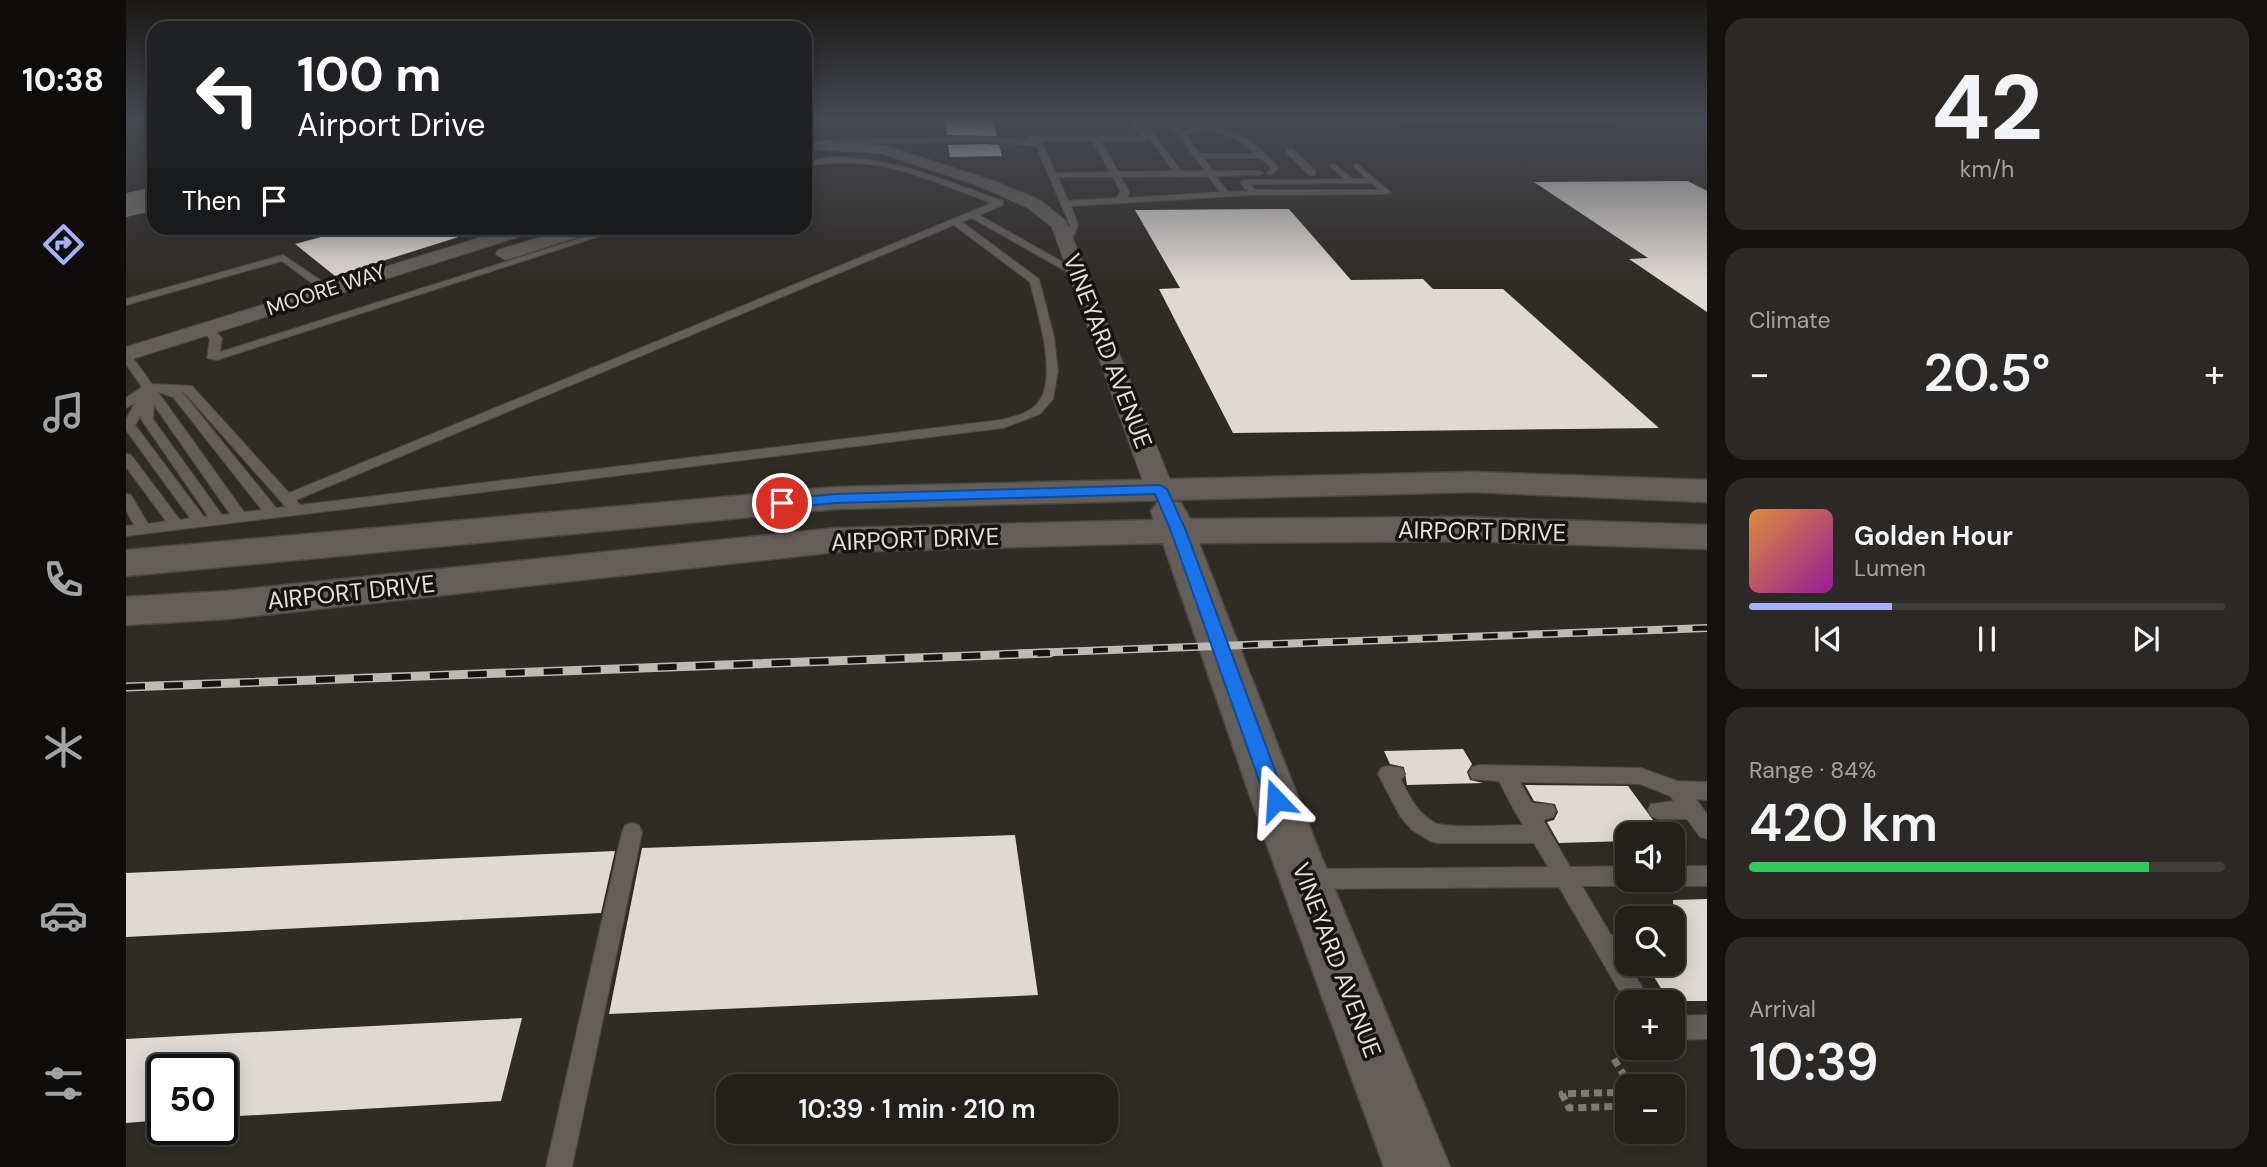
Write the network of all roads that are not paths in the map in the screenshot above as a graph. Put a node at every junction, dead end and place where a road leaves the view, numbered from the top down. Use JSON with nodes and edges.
{"nodes":[{"id":1,"x":913,"y":173,"type":"edge"},
{"id":2,"x":956,"y":173,"type":"edge"},
{"id":3,"x":1243,"y":173,"type":"edge"},
{"id":4,"x":1342,"y":173,"type":"edge"},
{"id":5,"x":1365,"y":173,"type":"edge"},
{"id":6,"x":1116,"y":174,"type":"junction"},
{"id":7,"x":1179,"y":174,"type":"joint"},
{"id":8,"x":1210,"y":174,"type":"junction"},
{"id":9,"x":1054,"y":175,"type":"joint"},
{"id":10,"x":1351,"y":181,"type":"junction"},
{"id":11,"x":1374,"y":181,"type":"junction"},
{"id":12,"x":1253,"y":193,"type":"junction"},
{"id":13,"x":1227,"y":196,"type":"junction"},
{"id":14,"x":1113,"y":203,"type":"junction"},
{"id":15,"x":1065,"y":204,"type":"junction"},
{"id":16,"x":972,"y":214,"type":"junction"},
{"id":17,"x":956,"y":222,"type":"junction"},
{"id":18,"x":503,"y":235,"type":"edge"},
{"id":19,"x":565,"y":235,"type":"edge"},
{"id":20,"x":599,"y":235,"type":"edge"},
{"id":21,"x":1066,"y":242,"type":"junction"},
{"id":22,"x":1079,"y":275,"type":"junction"},
{"id":23,"x":317,"y":287,"type":"junction"},
{"id":24,"x":126,"y":302,"type":"edge"},
{"id":25,"x":206,"y":328,"type":"junction"},
{"id":26,"x":126,"y":355,"type":"edge"},
{"id":27,"x":149,"y":388,"type":"junction"},
{"id":28,"x":126,"y":406,"type":"edge"},
{"id":29,"x":126,"y":458,"type":"edge"},
{"id":30,"x":1707,"y":491,"type":"edge"},
{"id":31,"x":126,"y":498,"type":"edge"},
{"id":32,"x":292,"y":504,"type":"junction"},
{"id":33,"x":1169,"y":510,"type":"junction"},
{"id":34,"x":272,"y":513,"type":"junction"},
{"id":35,"x":240,"y":517,"type":"junction"},
{"id":36,"x":219,"y":520,"type":"junction"},
{"id":37,"x":200,"y":522,"type":"junction"},
{"id":38,"x":176,"y":525,"type":"junction"},
{"id":39,"x":144,"y":529,"type":"junction"},
{"id":40,"x":126,"y":531,"type":"edge"},
{"id":41,"x":1707,"y":537,"type":"edge"},
{"id":42,"x":126,"y":563,"type":"edge"},
{"id":43,"x":126,"y":611,"type":"edge"},
{"id":44,"x":1479,"y":773,"type":"dead end"},
{"id":45,"x":1504,"y":773,"type":"junction"},
{"id":46,"x":1395,"y":774,"type":"dead end"},
{"id":47,"x":1677,"y":790,"type":"junction"},
{"id":48,"x":1707,"y":790,"type":"edge"},
{"id":49,"x":1658,"y":810,"type":"dead end"},
{"id":50,"x":1692,"y":810,"type":"junction"},
{"id":51,"x":1546,"y":811,"type":"dead end"},
{"id":52,"x":1524,"y":812,"type":"junction"},
{"id":53,"x":1707,"y":830,"type":"edge"},
{"id":54,"x":632,"y":832,"type":"dead end"},
{"id":55,"x":1537,"y":834,"type":"junction"},
{"id":56,"x":1563,"y":875,"type":"junction"},
{"id":57,"x":1615,"y":876,"type":"edge"},
{"id":58,"x":1685,"y":876,"type":"edge"},
{"id":59,"x":1707,"y":876,"type":"edge"},
{"id":60,"x":1306,"y":879,"type":"junction"},
{"id":61,"x":1615,"y":945,"type":"edge"},
{"id":62,"x":1707,"y":1027,"type":"edge"},
{"id":63,"x":1685,"y":1028,"type":"edge"},
{"id":64,"x":559,"y":1167,"type":"edge"},
{"id":65,"x":1417,"y":1167,"type":"edge"}],
"edges":[{"from":1,"to":16,"type":"lane"},
{"from":2,"to":21,"type":"street"},
{"from":3,"to":8,"type":"lane"},
{"from":4,"to":10,"type":"lane"},
{"from":5,"to":11,"type":"lane"},
{"from":6,"to":7,"type":"lane"},
{"from":6,"to":9,"type":"lane"},
{"from":6,"to":14,"type":"lane"},
{"from":7,"to":8,"type":"lane"},
{"from":8,"to":13,"type":"lane"},
{"from":9,"to":15,"type":"lane"},
{"from":10,"to":11,"type":"lane"},
{"from":10,"to":12,"type":"lane"},
{"from":11,"to":12,"type":"lane"},
{"from":12,"to":13,"type":"lane"},
{"from":13,"to":14,"type":"lane"},
{"from":14,"to":15,"type":"lane"},
{"from":15,"to":21,"type":"lane"},
{"from":16,"to":17,"type":"lane"},
{"from":16,"to":22,"type":"lane"},
{"from":17,"to":32,"type":"lane"},
{"from":17,"to":32,"type":"lane"},
{"from":18,"to":23,"type":"street","name":"MOORE WAY"},
{"from":19,"to":23,"type":"street"},
{"from":20,"to":25,"type":"lane"},
{"from":21,"to":22,"type":"street","name":"VINEYARD AVENUE"},
{"from":22,"to":33,"type":"street","name":"VINEYARD AVENUE"},
{"from":23,"to":24,"type":"lane"},
{"from":23,"to":25,"type":"street","name":"MOORE WAY"},
{"from":25,"to":26,"type":"street","name":"MOORE WAY"},
{"from":26,"to":27,"type":"lane"},
{"from":27,"to":28,"type":"lane"},
{"from":27,"to":32,"type":"lane"},
{"from":27,"to":34,"type":"lane"},
{"from":27,"to":35,"type":"lane"},
{"from":27,"to":36,"type":"lane"},
{"from":27,"to":37,"type":"lane"},
{"from":29,"to":38,"type":"lane"},
{"from":30,"to":33,"type":"main road","name":"AIRPORT DRIVE"},
{"from":31,"to":39,"type":"lane"},
{"from":32,"to":34,"type":"lane"},
{"from":33,"to":41,"type":"main road","name":"AIRPORT DRIVE"},
{"from":33,"to":42,"type":"main road","name":"AIRPORT DRIVE"},
{"from":33,"to":43,"type":"main road","name":"AIRPORT DRIVE"},
{"from":33,"to":60,"type":"main road","name":"VINEYARD AVENUE"},
{"from":34,"to":35,"type":"lane"},
{"from":35,"to":36,"type":"lane"},
{"from":36,"to":37,"type":"lane"},
{"from":37,"to":38,"type":"lane"},
{"from":38,"to":39,"type":"lane"},
{"from":39,"to":40,"type":"lane"},
{"from":44,"to":45,"type":"lane"},
{"from":45,"to":47,"type":"lane"},
{"from":45,"to":52,"type":"lane"},
{"from":46,"to":55,"type":"lane"},
{"from":47,"to":48,"type":"lane"},
{"from":47,"to":50,"type":"lane"},
{"from":49,"to":50,"type":"lane"},
{"from":50,"to":53,"type":"lane"},
{"from":51,"to":52,"type":"lane"},
{"from":52,"to":55,"type":"lane"},
{"from":54,"to":64,"type":"lane"},
{"from":55,"to":56,"type":"lane"},
{"from":56,"to":57,"type":"lane"},
{"from":56,"to":60,"type":"lane"},
{"from":56,"to":61,"type":"lane"},
{"from":58,"to":59,"type":"lane"},
{"from":60,"to":65,"type":"main road","name":"VINEYARD AVENUE"},
{"from":62,"to":63,"type":"lane"}]}
